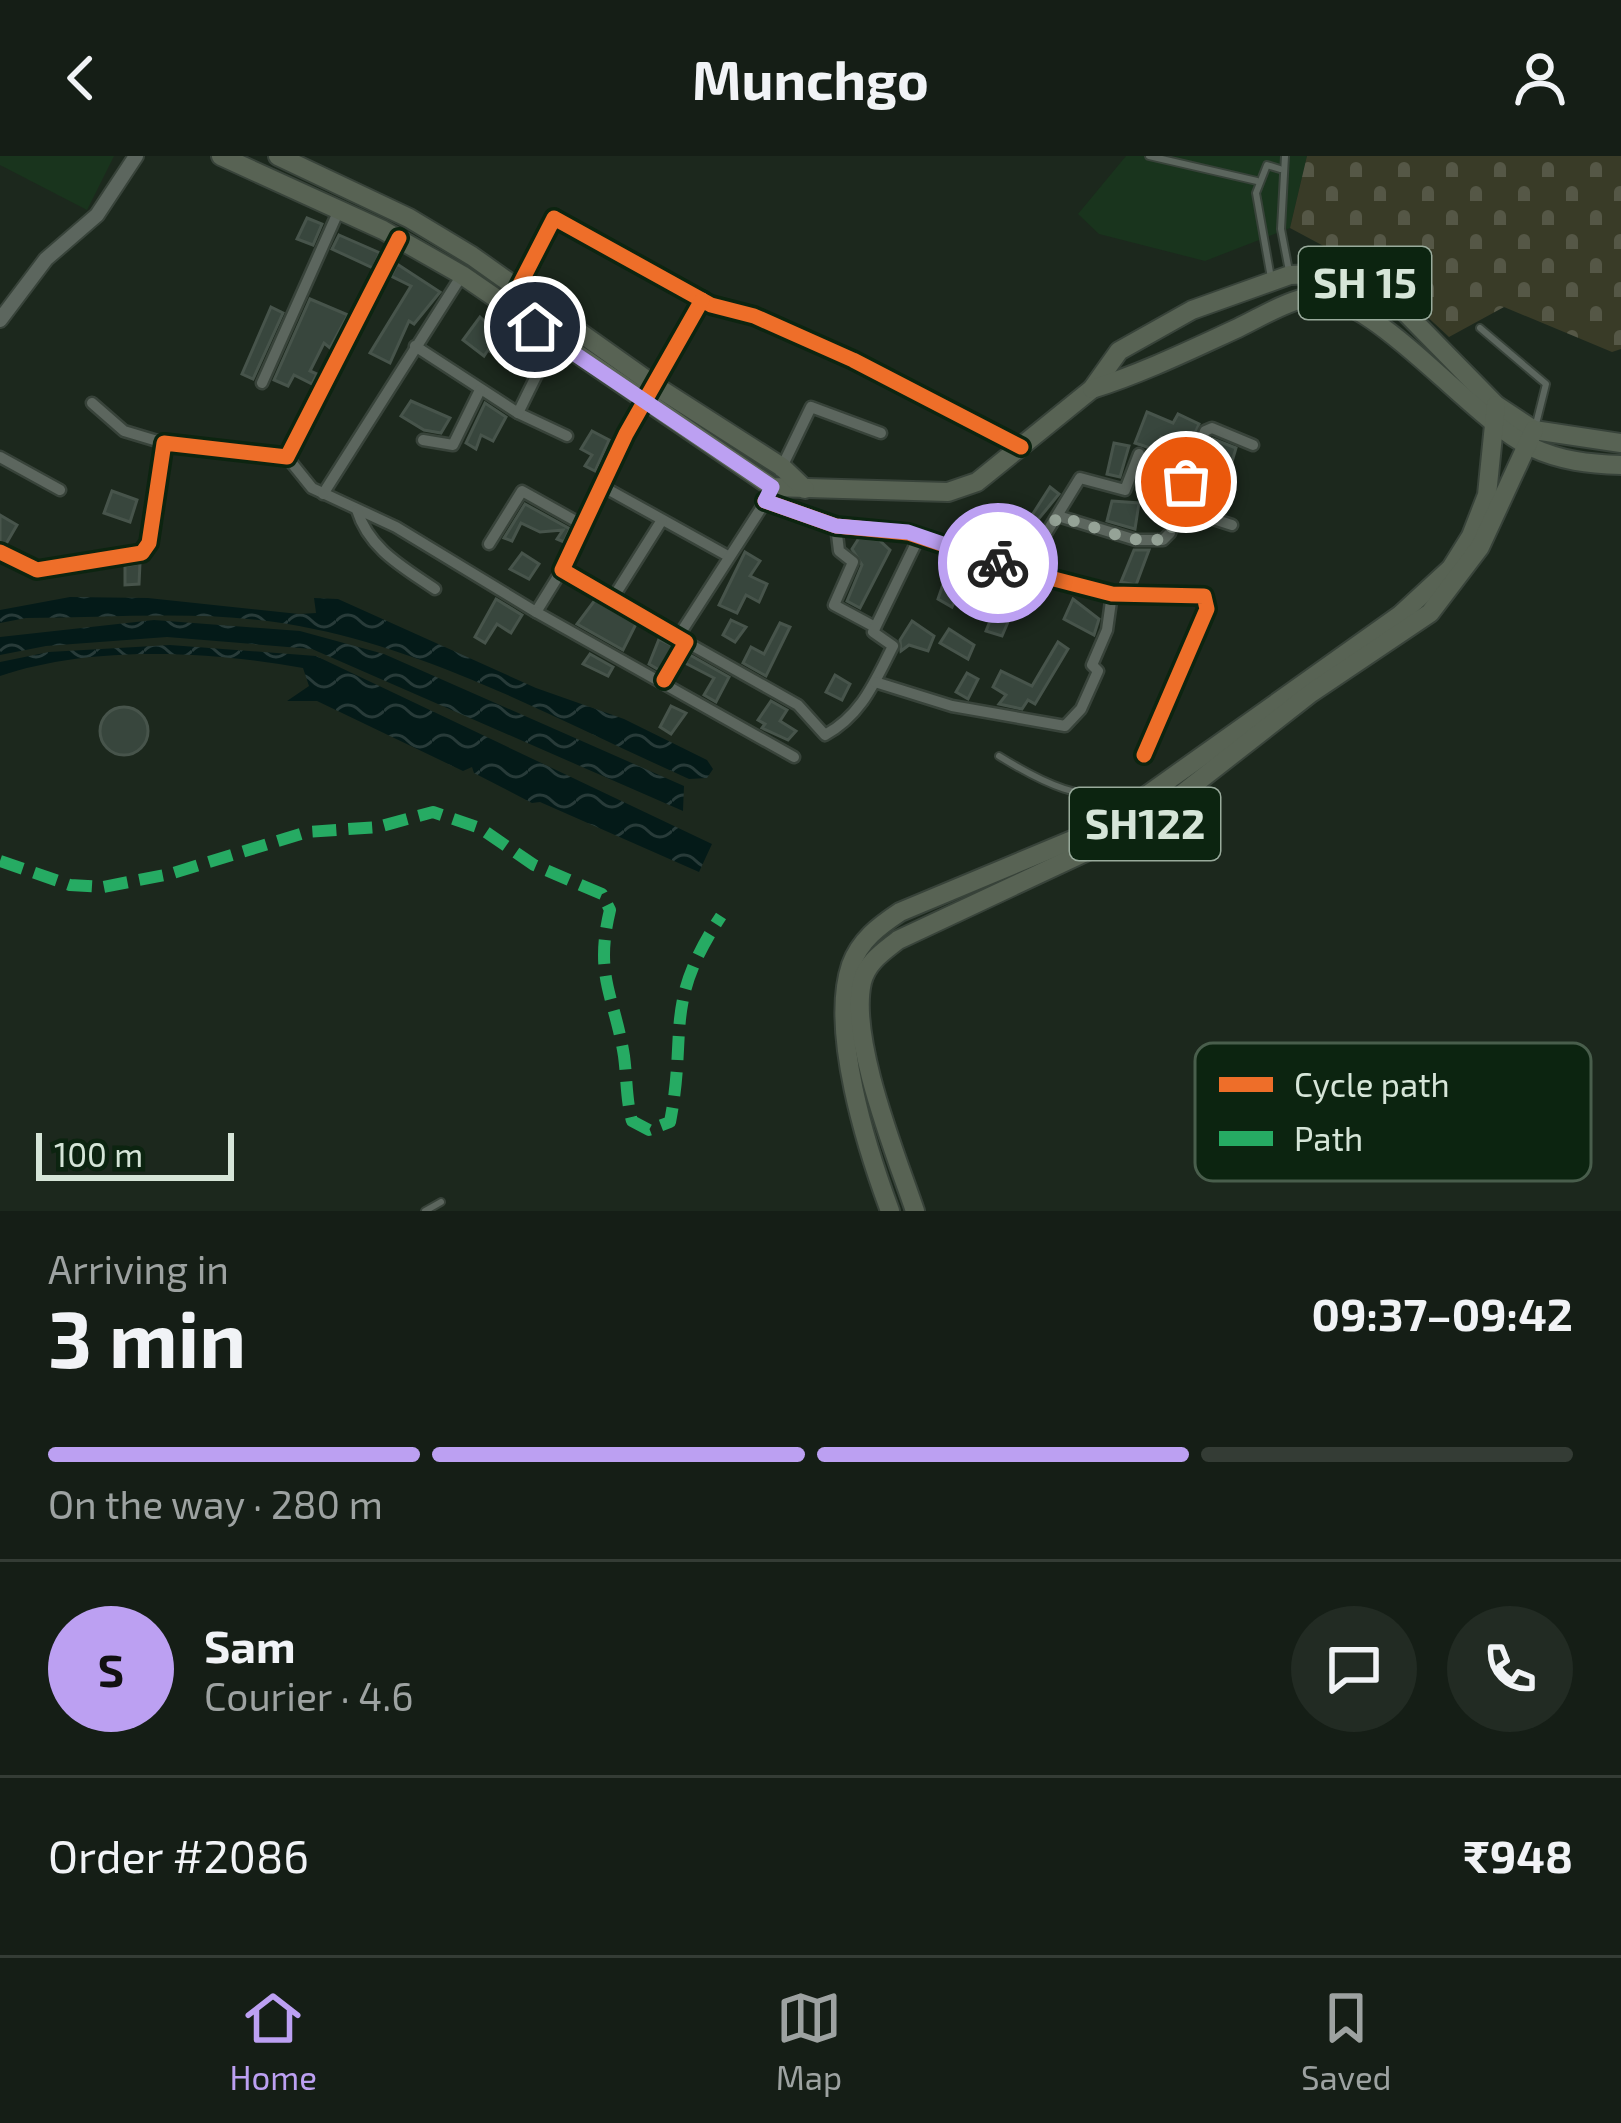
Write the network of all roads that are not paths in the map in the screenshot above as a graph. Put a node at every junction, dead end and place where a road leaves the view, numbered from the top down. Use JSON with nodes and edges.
{"nodes":[{"id":1,"x":136,"y":156,"type":"edge"},
{"id":2,"x":221,"y":156,"type":"edge"},
{"id":3,"x":278,"y":156,"type":"edge"},
{"id":4,"x":1149,"y":156,"type":"edge"},
{"id":5,"x":1285,"y":156,"type":"edge"},
{"id":6,"x":1280,"y":169,"type":"junction"},
{"id":7,"x":1257,"y":182,"type":"junction"},
{"id":8,"x":339,"y":210,"type":"junction"},
{"id":9,"x":399,"y":238,"type":"junction"},
{"id":10,"x":462,"y":275,"type":"junction"},
{"id":11,"x":1281,"y":277,"type":"junction"},
{"id":12,"x":518,"y":288,"type":"junction"},
{"id":13,"x":702,"y":300,"type":"junction"},
{"id":14,"x":0,"y":320,"type":"edge"},
{"id":15,"x":1480,"y":328,"type":"dead end"},
{"id":16,"x":415,"y":346,"type":"junction"},
{"id":17,"x":547,"y":355,"type":"dead end"},
{"id":18,"x":262,"y":383,"type":"dead end"},
{"id":19,"x":654,"y":386,"type":"junction"},
{"id":20,"x":1092,"y":388,"type":"junction"},
{"id":21,"x":480,"y":390,"type":"junction"},
{"id":22,"x":92,"y":403,"type":"dead end"},
{"id":23,"x":643,"y":404,"type":"junction"},
{"id":24,"x":518,"y":412,"type":"junction"},
{"id":25,"x":1495,"y":415,"type":"junction"},
{"id":26,"x":881,"y":433,"type":"dead end"},
{"id":27,"x":567,"y":436,"type":"dead end"},
{"id":28,"x":1531,"y":438,"type":"junction"},
{"id":29,"x":423,"y":440,"type":"dead end"},
{"id":30,"x":164,"y":443,"type":"junction"},
{"id":31,"x":1619,"y":443,"type":"edge"},
{"id":32,"x":1253,"y":446,"type":"dead end"},
{"id":33,"x":1021,"y":447,"type":"junction"},
{"id":34,"x":1139,"y":454,"type":"dead end"},
{"id":35,"x":287,"y":457,"type":"junction"},
{"id":36,"x":0,"y":458,"type":"edge"},
{"id":37,"x":1621,"y":465,"type":"edge"},
{"id":38,"x":782,"y":467,"type":"junction"},
{"id":39,"x":600,"y":485,"type":"junction"},
{"id":40,"x":60,"y":490,"type":"dead end"},
{"id":41,"x":805,"y":490,"type":"junction"},
{"id":42,"x":323,"y":494,"type":"junction"},
{"id":43,"x":769,"y":494,"type":"junction"},
{"id":44,"x":1179,"y":508,"type":"junction"},
{"id":45,"x":356,"y":510,"type":"junction"},
{"id":46,"x":1058,"y":516,"type":"junction"},
{"id":47,"x":662,"y":520,"type":"junction"},
{"id":48,"x":581,"y":524,"type":"junction"},
{"id":49,"x":836,"y":526,"type":"junction"},
{"id":50,"x":1232,"y":526,"type":"dead end"},
{"id":51,"x":919,"y":537,"type":"junction"},
{"id":52,"x":489,"y":544,"type":"dead end"},
{"id":53,"x":0,"y":552,"type":"edge"},
{"id":54,"x":728,"y":556,"type":"junction"},
{"id":55,"x":562,"y":570,"type":"junction"},
{"id":56,"x":1023,"y":571,"type":"junction"},
{"id":57,"x":435,"y":589,"type":"dead end"},
{"id":58,"x":1112,"y":594,"type":"junction"},
{"id":59,"x":611,"y":601,"type":"junction"},
{"id":60,"x":536,"y":612,"type":"junction"},
{"id":61,"x":875,"y":627,"type":"junction"},
{"id":62,"x":682,"y":640,"type":"junction"},
{"id":63,"x":664,"y":680,"type":"junction"},
{"id":64,"x":875,"y":682,"type":"junction"},
{"id":65,"x":1144,"y":755,"type":"dead end"},
{"id":66,"x":794,"y":757,"type":"dead end"},
{"id":67,"x":999,"y":757,"type":"dead end"},
{"id":68,"x":1155,"y":795,"type":"junction"},
{"id":69,"x":864,"y":1081,"type":"junction"},
{"id":70,"x":441,"y":1202,"type":"dead end"},
{"id":71,"x":425,"y":1211,"type":"edge"},
{"id":72,"x":890,"y":1211,"type":"edge"},
{"id":73,"x":915,"y":1211,"type":"edge"}],
"edges":[{"from":1,"to":14,"type":"street"},
{"from":2,"to":8,"type":"main road","number":"SH 15"},
{"from":3,"to":12,"type":"main road"},
{"from":4,"to":7,"type":"lane"},
{"from":5,"to":6,"type":"lane"},
{"from":6,"to":7,"type":"lane"},
{"from":6,"to":11,"type":"lane"},
{"from":7,"to":11,"type":"lane"},
{"from":8,"to":9,"type":"main road","number":"SH 15"},
{"from":8,"to":18,"type":"street"},
{"from":9,"to":10,"type":"main road","number":"SH 15"},
{"from":9,"to":35,"type":"street"},
{"from":10,"to":16,"type":"street"},
{"from":10,"to":23,"type":"main road","number":"SH 15"},
{"from":11,"to":20,"type":"main road","number":"SH 15"},
{"from":11,"to":25,"type":"main road","number":"SH 15"},
{"from":12,"to":13,"type":"street"},
{"from":12,"to":19,"type":"main road"},
{"from":13,"to":19,"type":"street"},
{"from":13,"to":33,"type":"street"},
{"from":15,"to":28,"type":"lane"},
{"from":16,"to":21,"type":"street"},
{"from":16,"to":42,"type":"street"},
{"from":17,"to":24,"type":"street"},
{"from":19,"to":23,"type":"street"},
{"from":19,"to":38,"type":"main road"},
{"from":20,"to":25,"type":"main road","number":"SH 15"},
{"from":20,"to":33,"type":"main road","number":"SH 15"},
{"from":21,"to":24,"type":"street"},
{"from":21,"to":29,"type":"street"},
{"from":22,"to":30,"type":"street"},
{"from":23,"to":39,"type":"street"},
{"from":23,"to":43,"type":"main road","number":"SH 15"},
{"from":24,"to":27,"type":"street"},
{"from":25,"to":28,"type":"main road","number":"SH 15"},
{"from":25,"to":68,"type":"main road"},
{"from":26,"to":38,"type":"street"},
{"from":28,"to":31,"type":"main road","number":"SH 15"},
{"from":28,"to":37,"type":"main road","number":"SH 15"},
{"from":28,"to":69,"type":"main road","number":"SH122"},
{"from":30,"to":35,"type":"street"},
{"from":30,"to":53,"type":"street"},
{"from":32,"to":44,"type":"street"},
{"from":33,"to":41,"type":"main road","number":"SH 15"},
{"from":34,"to":46,"type":"street"},
{"from":35,"to":42,"type":"street"},
{"from":36,"to":40,"type":"street"},
{"from":38,"to":41,"type":"main road"},
{"from":38,"to":43,"type":"street"},
{"from":39,"to":47,"type":"street"},
{"from":39,"to":48,"type":"street"},
{"from":41,"to":43,"type":"main road","number":"SH 15"},
{"from":42,"to":45,"type":"street"},
{"from":43,"to":49,"type":"street"},
{"from":43,"to":54,"type":"street"},
{"from":44,"to":46,"type":"street"},
{"from":44,"to":50,"type":"street"},
{"from":45,"to":57,"type":"street"},
{"from":45,"to":60,"type":"street"},
{"from":46,"to":56,"type":"street"},
{"from":47,"to":54,"type":"street"},
{"from":47,"to":59,"type":"street"},
{"from":48,"to":52,"type":"street"},
{"from":48,"to":55,"type":"street"},
{"from":49,"to":51,"type":"street"},
{"from":49,"to":61,"type":"street"},
{"from":51,"to":56,"type":"street"},
{"from":51,"to":61,"type":"street"},
{"from":54,"to":62,"type":"street"},
{"from":55,"to":59,"type":"street"},
{"from":55,"to":60,"type":"street"},
{"from":56,"to":58,"type":"street"},
{"from":58,"to":64,"type":"street"},
{"from":58,"to":65,"type":"street"},
{"from":59,"to":62,"type":"street"},
{"from":60,"to":63,"type":"street"},
{"from":61,"to":64,"type":"street"},
{"from":62,"to":63,"type":"street"},
{"from":62,"to":64,"type":"street"},
{"from":63,"to":66,"type":"street"},
{"from":67,"to":68,"type":"lane"},
{"from":68,"to":69,"type":"main road"},
{"from":69,"to":72,"type":"main road"},
{"from":69,"to":73,"type":"main road","number":"SH122"},
{"from":70,"to":71,"type":"lane"}]}
